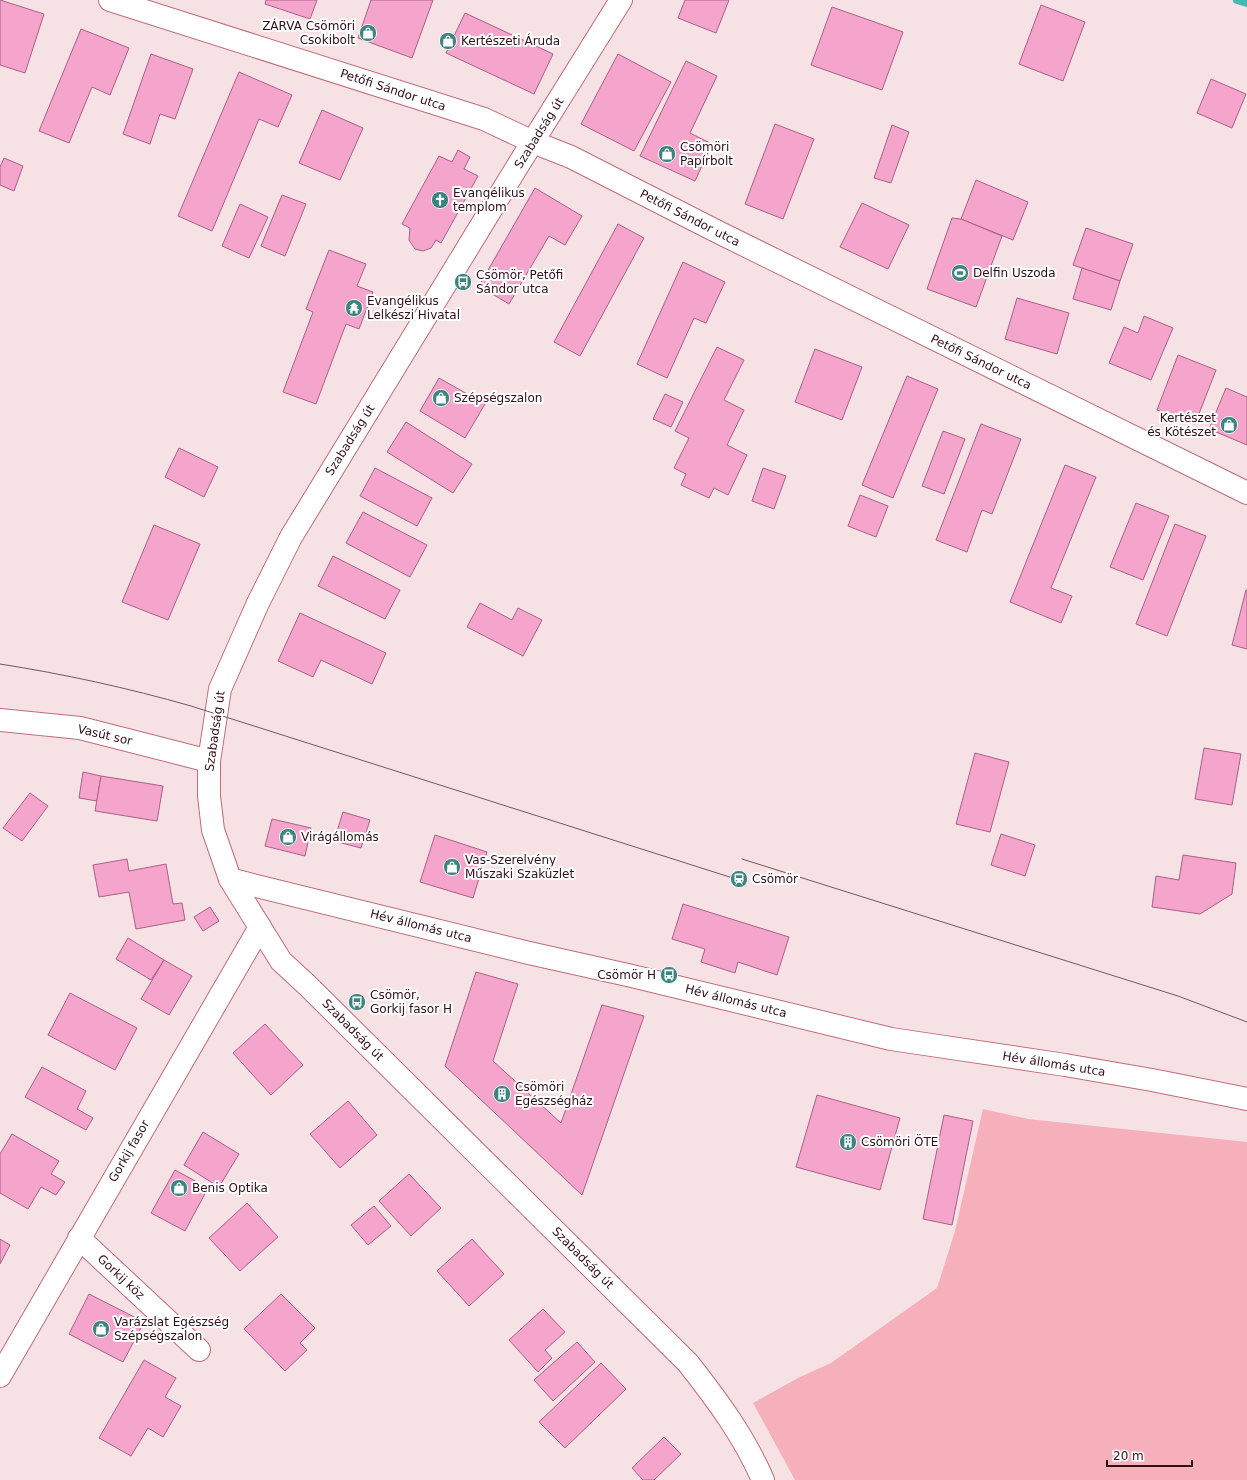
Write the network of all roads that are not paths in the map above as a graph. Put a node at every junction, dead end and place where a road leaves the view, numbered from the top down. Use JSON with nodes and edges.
{"nodes":[{"id":1,"x":110,"y":0,"type":"edge"},
{"id":2,"x":621,"y":0,"type":"edge"},
{"id":3,"x":533,"y":142,"type":"junction"},
{"id":4,"x":1247,"y":493,"type":"edge"},
{"id":5,"x":0,"y":720,"type":"edge"},
{"id":6,"x":209,"y":760,"type":"junction"},
{"id":7,"x":230,"y":879,"type":"junction"},
{"id":8,"x":260,"y":927,"type":"junction"},
{"id":9,"x":1247,"y":1099,"type":"edge"},
{"id":10,"x":79,"y":1238,"type":"junction"},
{"id":11,"x":199,"y":1350,"type":"dead end"},
{"id":12,"x":0,"y":1376,"type":"edge"},
{"id":13,"x":763,"y":1480,"type":"edge"}],
"edges":[{"from":1,"to":3,"type":"street","name":"Petőfi Sándor utca"},
{"from":2,"to":3,"type":"street","name":"Szabadság út"},
{"from":3,"to":4,"type":"street","name":"Petőfi Sándor utca"},
{"from":3,"to":6,"type":"street","name":"Szabadság út"},
{"from":5,"to":6,"type":"street","name":"Vasút sor"},
{"from":6,"to":7,"type":"street","name":"Szabadság út"},
{"from":7,"to":8,"type":"street","name":"Szabadság út"},
{"from":7,"to":9,"type":"street","name":"Hév állomás utca"},
{"from":8,"to":10,"type":"street","name":"Gorkij fasor"},
{"from":8,"to":13,"type":"street","name":"Szabadság út"},
{"from":10,"to":11,"type":"street","name":"Gorkij köz"},
{"from":10,"to":12,"type":"street","name":"Gorkij fasor"}]}
